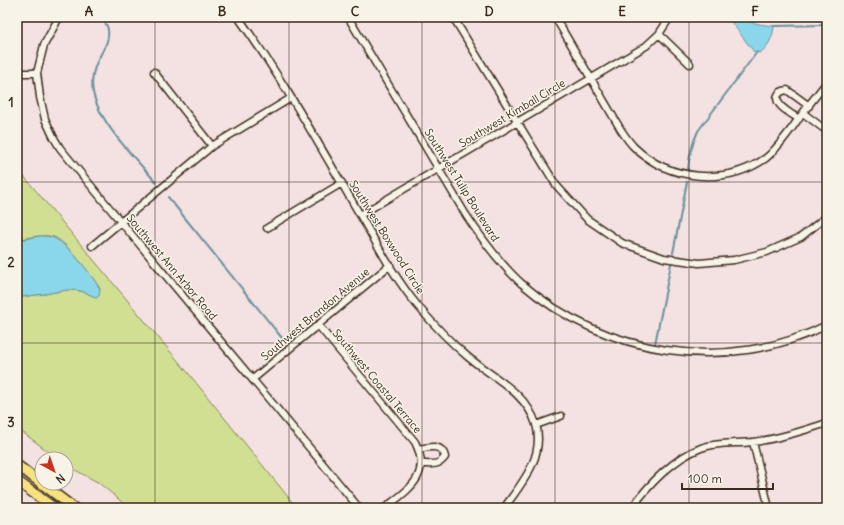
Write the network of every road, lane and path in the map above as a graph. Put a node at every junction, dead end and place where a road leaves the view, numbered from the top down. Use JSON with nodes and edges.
{"nodes":[{"id":1,"x":60,"y":17,"type":"edge"},
{"id":2,"x":238,"y":17,"type":"edge"},
{"id":3,"x":348,"y":17,"type":"edge"},
{"id":4,"x":454,"y":17,"type":"edge"},
{"id":5,"x":555,"y":17,"type":"edge"},
{"id":6,"x":670,"y":17,"type":"edge"},
{"id":7,"x":659,"y":34,"type":"junction"},
{"id":8,"x":690,"y":64,"type":"dead end"},
{"id":9,"x":154,"y":72,"type":"dead end"},
{"id":10,"x":17,"y":73,"type":"edge"},
{"id":11,"x":37,"y":73,"type":"junction"},
{"id":12,"x":591,"y":78,"type":"junction"},
{"id":13,"x":827,"y":82,"type":"edge"},
{"id":14,"x":291,"y":98,"type":"junction"},
{"id":15,"x":809,"y":106,"type":"junction"},
{"id":16,"x":803,"y":113,"type":"junction"},
{"id":17,"x":799,"y":118,"type":"junction"},
{"id":18,"x":517,"y":121,"type":"junction"},
{"id":19,"x":827,"y":131,"type":"edge"},
{"id":20,"x":212,"y":146,"type":"junction"},
{"id":21,"x":439,"y":168,"type":"junction"},
{"id":22,"x":342,"y":183,"type":"junction"},
{"id":23,"x":360,"y":215,"type":"junction"},
{"id":24,"x":827,"y":216,"type":"edge"},
{"id":25,"x":121,"y":222,"type":"junction"},
{"id":26,"x":267,"y":228,"type":"dead end"},
{"id":27,"x":92,"y":246,"type":"dead end"},
{"id":28,"x":390,"y":265,"type":"junction"},
{"id":29,"x":318,"y":325,"type":"junction"},
{"id":30,"x":827,"y":325,"type":"edge"},
{"id":31,"x":253,"y":379,"type":"junction"},
{"id":32,"x":561,"y":416,"type":"dead end"},
{"id":33,"x":827,"y":423,"type":"edge"},
{"id":34,"x":536,"y":425,"type":"junction"},
{"id":35,"x":752,"y":442,"type":"junction"},
{"id":36,"x":418,"y":449,"type":"junction"},
{"id":37,"x":422,"y":464,"type":"junction"},
{"id":38,"x":17,"y":465,"type":"edge"},
{"id":39,"x":17,"y":481,"type":"edge"},
{"id":40,"x":54,"y":508,"type":"edge"},
{"id":41,"x":74,"y":508,"type":"edge"},
{"id":42,"x":359,"y":508,"type":"edge"},
{"id":43,"x":386,"y":508,"type":"edge"},
{"id":44,"x":504,"y":508,"type":"edge"},
{"id":45,"x":632,"y":508,"type":"edge"},
{"id":46,"x":769,"y":508,"type":"edge"}],
"edges":[{"from":1,"to":11,"type":"street","name":"Southwest Ann Arbor Road"},
{"from":2,"to":14,"type":"street","name":"Southwest Boxwood Circle"},
{"from":3,"to":21,"type":"street","name":"Southwest Tulip Boulevard"},
{"from":4,"to":18,"type":"street"},
{"from":5,"to":12,"type":"street"},
{"from":6,"to":7,"type":"street","name":"Southwest Kimball Circle"},
{"from":7,"to":8,"type":"street"},
{"from":7,"to":12,"type":"street","name":"Southwest Kimball Circle"},
{"from":9,"to":20,"type":"street"},
{"from":10,"to":11,"type":"street"},
{"from":11,"to":25,"type":"street","name":"Southwest Ann Arbor Road"},
{"from":12,"to":17,"type":"street"},
{"from":12,"to":18,"type":"street","name":"Southwest Kimball Circle"},
{"from":13,"to":15,"type":"street"},
{"from":14,"to":20,"type":"street"},
{"from":14,"to":22,"type":"street","name":"Southwest Boxwood Circle"},
{"from":15,"to":16,"type":"street"},
{"from":15,"to":17,"type":"street"},
{"from":16,"to":17,"type":"street"},
{"from":16,"to":19,"type":"street"},
{"from":18,"to":21,"type":"street","name":"Southwest Kimball Circle"},
{"from":18,"to":24,"type":"street"},
{"from":20,"to":25,"type":"street"},
{"from":21,"to":23,"type":"street","name":"Southwest Kimball Circle"},
{"from":21,"to":30,"type":"street","name":"Southwest Tulip Boulevard"},
{"from":22,"to":23,"type":"street","name":"Southwest Boxwood Circle"},
{"from":22,"to":26,"type":"street"},
{"from":23,"to":28,"type":"street","name":"Southwest Boxwood Circle"},
{"from":25,"to":27,"type":"street"},
{"from":25,"to":31,"type":"street","name":"Southwest Ann Arbor Road"},
{"from":28,"to":29,"type":"street","name":"Southwest Brandon Avenue"},
{"from":28,"to":34,"type":"street","name":"Southwest Boxwood Circle"},
{"from":29,"to":31,"type":"street","name":"Southwest Brandon Avenue"},
{"from":29,"to":36,"type":"street","name":"Southwest Coastal Terrace"},
{"from":31,"to":42,"type":"street","name":"Southwest Ann Arbor Road"},
{"from":32,"to":34,"type":"street"},
{"from":33,"to":35,"type":"street"},
{"from":34,"to":44,"type":"street","name":"Southwest Boxwood Circle"},
{"from":35,"to":45,"type":"street"},
{"from":35,"to":46,"type":"street"},
{"from":36,"to":37,"type":"street","name":"Southwest Coastal Terrace"},
{"from":36,"to":37,"type":"street"},
{"from":37,"to":43,"type":"street"},
{"from":38,"to":41,"type":"highway"},
{"from":39,"to":40,"type":"highway"}]}
